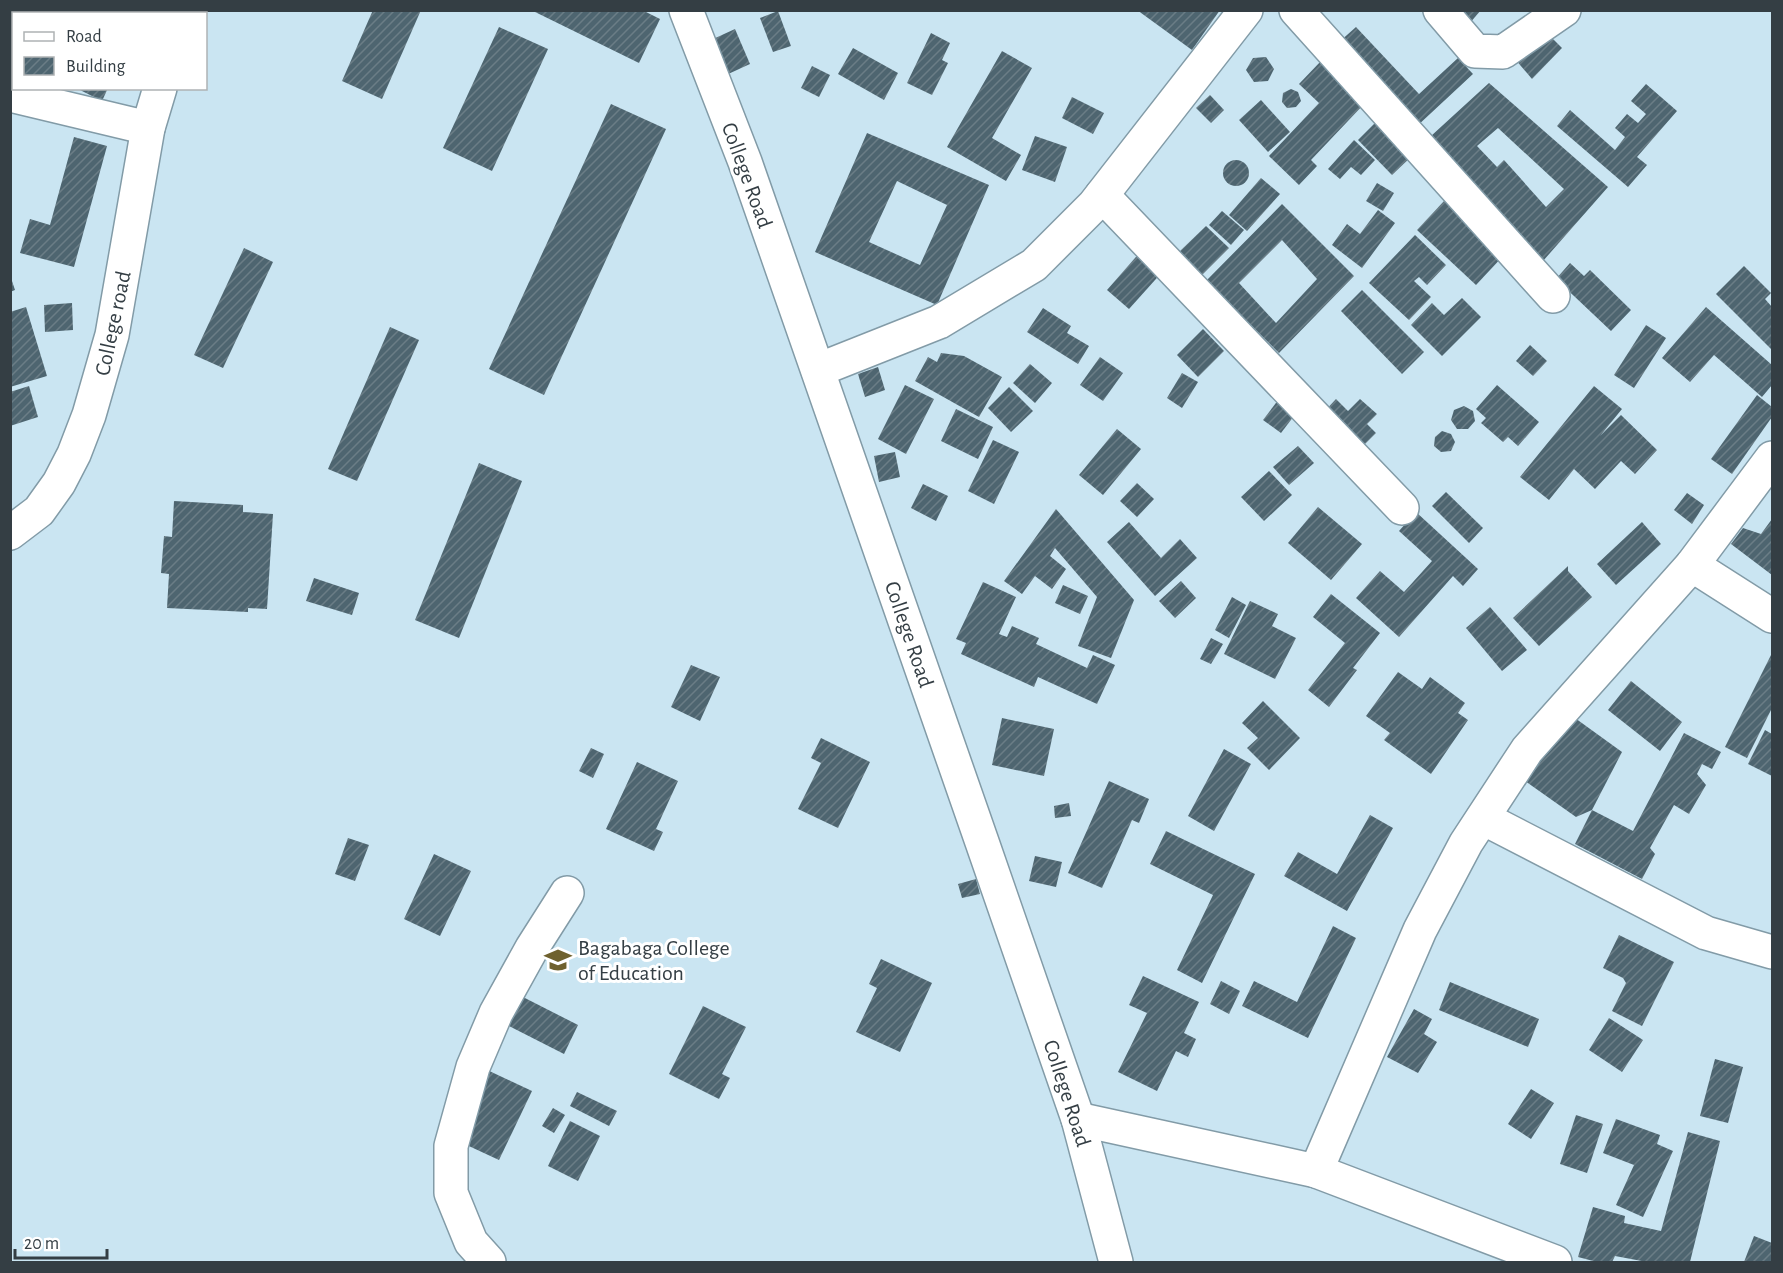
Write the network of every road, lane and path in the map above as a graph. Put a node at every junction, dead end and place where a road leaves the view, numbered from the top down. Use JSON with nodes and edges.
{"nodes":[{"id":1,"x":1246,"y":10,"type":"edge"},
{"id":2,"x":1296,"y":10,"type":"edge"},
{"id":3,"x":1440,"y":10,"type":"edge"},
{"id":4,"x":1564,"y":10,"type":"edge"},
{"id":5,"x":688,"y":11,"type":"edge"},
{"id":6,"x":159,"y":90,"type":"edge"},
{"id":7,"x":10,"y":95,"type":"edge"},
{"id":8,"x":148,"y":128,"type":"junction"},
{"id":9,"x":1102,"y":195,"type":"junction"},
{"id":10,"x":1553,"y":296,"type":"dead end"},
{"id":11,"x":818,"y":370,"type":"junction"},
{"id":12,"x":1773,"y":458,"type":"edge"},
{"id":13,"x":1402,"y":508,"type":"dead end"},
{"id":14,"x":10,"y":533,"type":"edge"},
{"id":15,"x":1692,"y":565,"type":"junction"},
{"id":16,"x":1773,"y":616,"type":"edge"},
{"id":17,"x":1482,"y":818,"type":"junction"},
{"id":18,"x":567,"y":893,"type":"dead end"},
{"id":19,"x":1773,"y":952,"type":"edge"},
{"id":20,"x":1078,"y":1119,"type":"junction"},
{"id":21,"x":1316,"y":1172,"type":"junction"},
{"id":22,"x":489,"y":1263,"type":"edge"},
{"id":23,"x":1116,"y":1263,"type":"edge"},
{"id":24,"x":1556,"y":1263,"type":"edge"}],
"edges":[{"from":1,"to":9,"type":"street"},
{"from":2,"to":10,"type":"street"},
{"from":3,"to":4,"type":"street"},
{"from":5,"to":11,"type":"street","name":"College Road"},
{"from":6,"to":8,"type":"street","name":"College road"},
{"from":7,"to":8,"type":"street"},
{"from":8,"to":14,"type":"street","name":"College road"},
{"from":9,"to":11,"type":"street"},
{"from":9,"to":13,"type":"street"},
{"from":11,"to":20,"type":"street","name":"College Road"},
{"from":12,"to":15,"type":"street"},
{"from":15,"to":16,"type":"street"},
{"from":15,"to":17,"type":"street"},
{"from":17,"to":19,"type":"street"},
{"from":17,"to":21,"type":"street"},
{"from":18,"to":22,"type":"street"},
{"from":20,"to":21,"type":"street"},
{"from":20,"to":23,"type":"street","name":"College Road"},
{"from":21,"to":24,"type":"street"}]}
